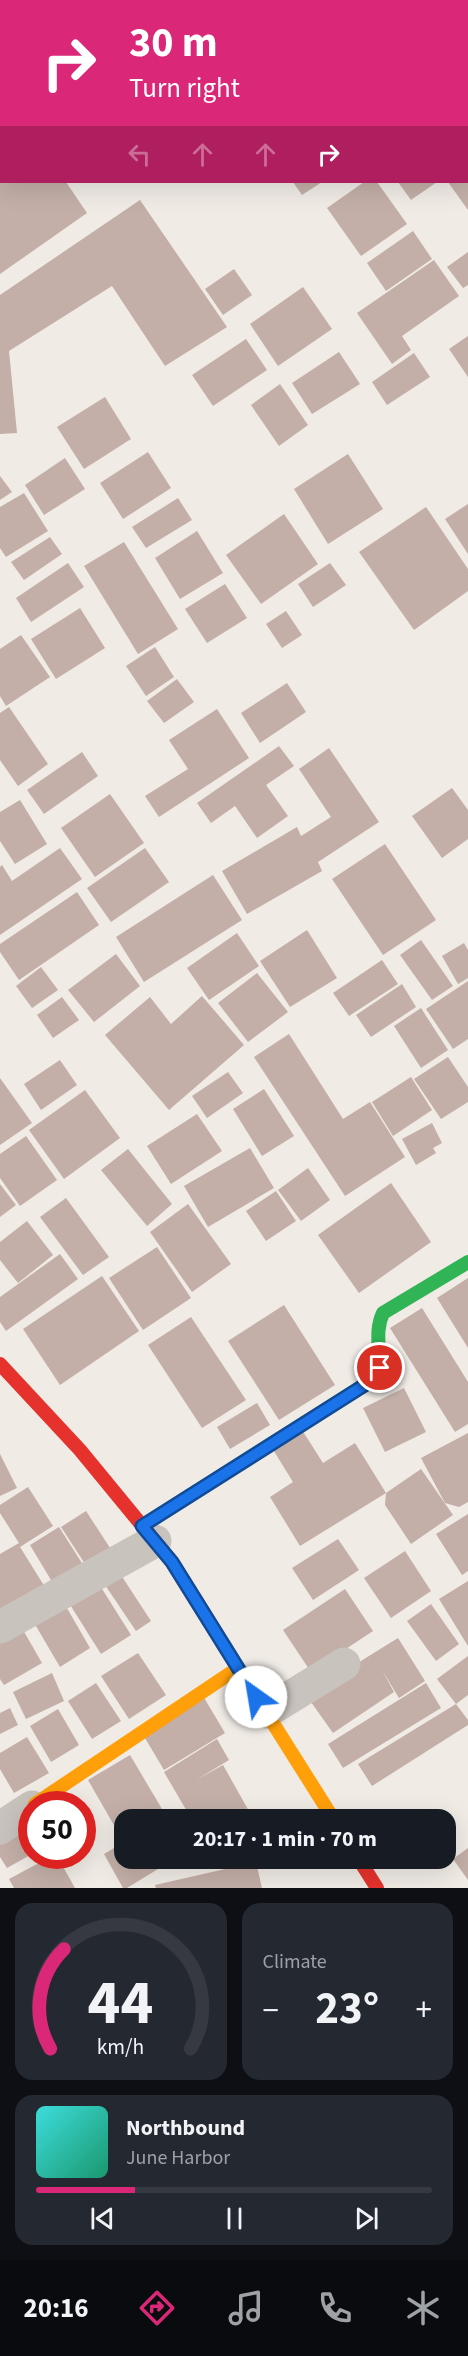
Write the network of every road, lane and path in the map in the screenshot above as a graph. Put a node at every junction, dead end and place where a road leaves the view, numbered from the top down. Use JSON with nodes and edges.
{"nodes":[{"id":1,"x":468,"y":1262,"type":"edge"},
{"id":2,"x":0,"y":1364,"type":"edge"},
{"id":3,"x":149,"y":1533,"type":"junction"},
{"id":4,"x":0,"y":1627,"type":"edge"},
{"id":5,"x":344,"y":1664,"type":"dead end"},
{"id":6,"x":238,"y":1668,"type":"junction"},
{"id":7,"x":266,"y":1712,"type":"junction"},
{"id":8,"x":55,"y":1791,"type":"edge"},
{"id":9,"x":327,"y":1809,"type":"edge"},
{"id":10,"x":18,"y":1816,"type":"edge"},
{"id":11,"x":0,"y":1828,"type":"edge"},
{"id":12,"x":365,"y":1869,"type":"edge"},
{"id":13,"x":377,"y":1888,"type":"edge"}],
"edges":[{"from":1,"to":3,"type":"street"},
{"from":2,"to":3,"type":"street"},
{"from":3,"to":4,"type":"street"},
{"from":3,"to":6,"type":"street"},
{"from":5,"to":7,"type":"street"},
{"from":6,"to":7,"type":"street"},
{"from":6,"to":8,"type":"street"},
{"from":7,"to":9,"type":"street"},
{"from":10,"to":11,"type":"street"},
{"from":12,"to":13,"type":"street"}]}
